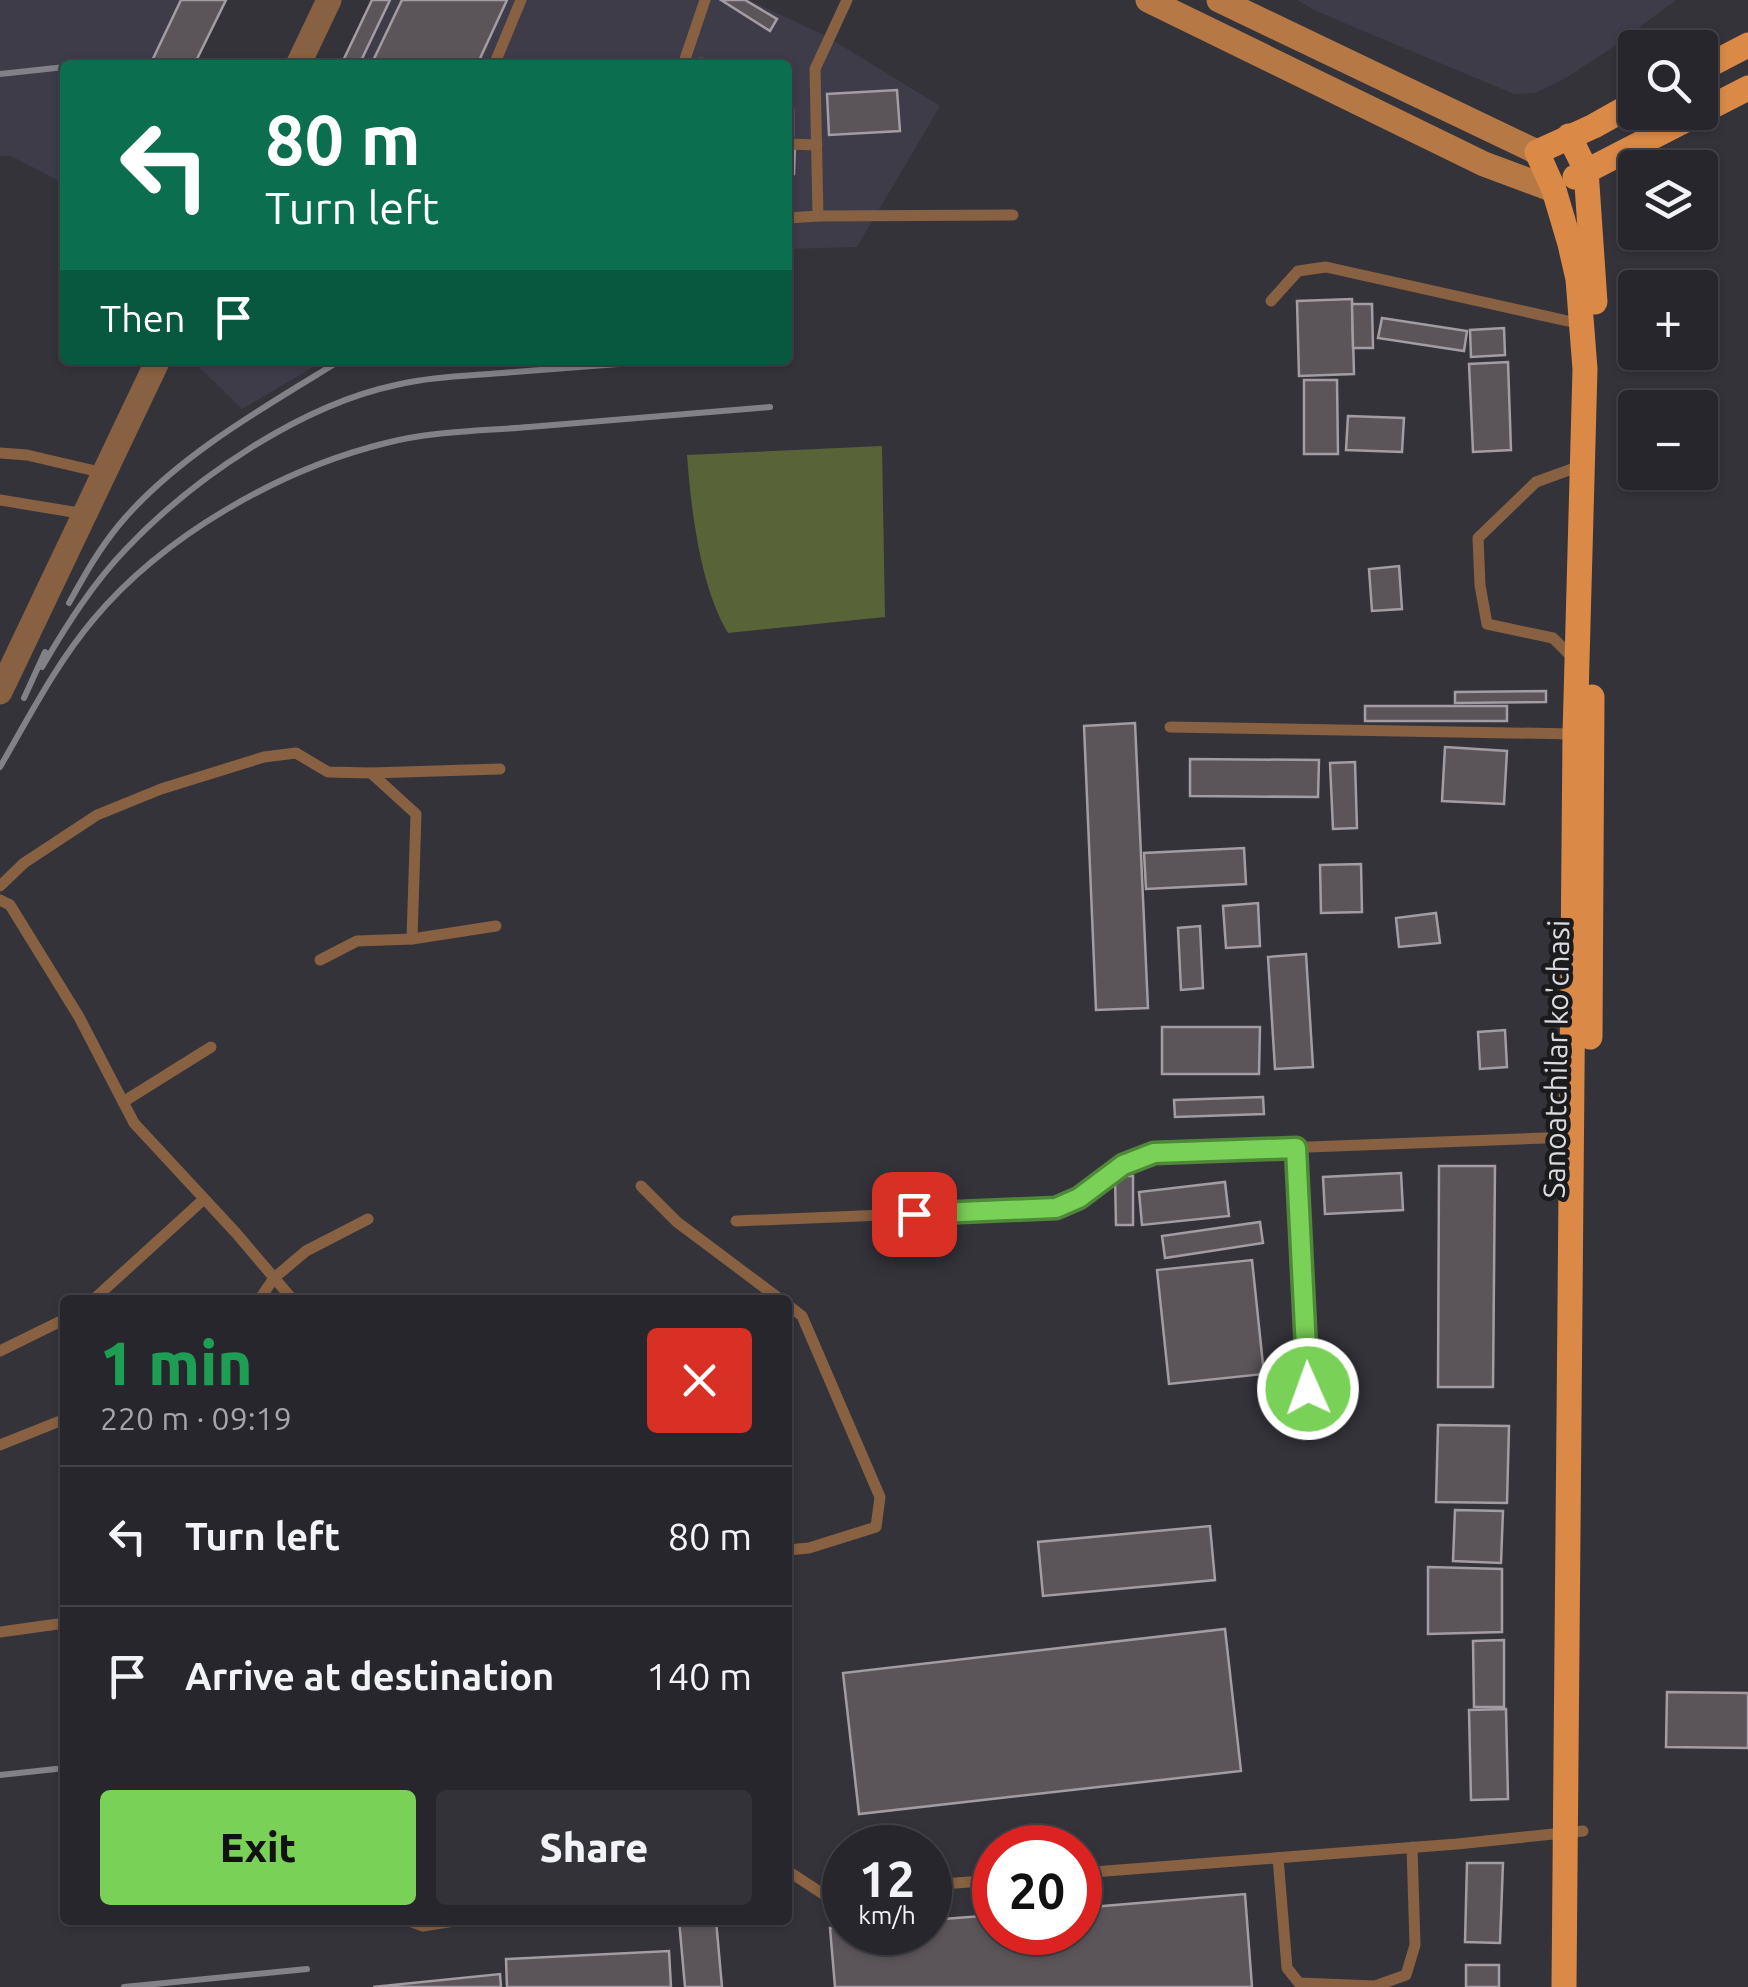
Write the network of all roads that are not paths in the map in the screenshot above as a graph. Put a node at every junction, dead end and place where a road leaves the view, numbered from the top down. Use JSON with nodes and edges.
{"nodes":[{"id":1,"x":329,"y":0,"type":"edge"},
{"id":2,"x":521,"y":0,"type":"edge"},
{"id":3,"x":704,"y":0,"type":"edge"},
{"id":4,"x":847,"y":0,"type":"edge"},
{"id":5,"x":1148,"y":0,"type":"edge"},
{"id":6,"x":1219,"y":0,"type":"edge"},
{"id":7,"x":1748,"y":45,"type":"edge"},
{"id":8,"x":300,"y":60,"type":"edge"},
{"id":9,"x":496,"y":60,"type":"edge"},
{"id":10,"x":684,"y":60,"type":"edge"},
{"id":11,"x":1718,"y":61,"type":"edge"},
{"id":12,"x":1748,"y":88,"type":"edge"},
{"id":13,"x":1618,"y":113,"type":"edge"},
{"id":14,"x":1569,"y":136,"type":"junction"},
{"id":15,"x":792,"y":144,"type":"edge"},
{"id":16,"x":817,"y":145,"type":"junction"},
{"id":17,"x":1537,"y":152,"type":"junction"},
{"id":18,"x":1586,"y":170,"type":"junction"},
{"id":19,"x":1554,"y":190,"type":"junction"},
{"id":20,"x":1013,"y":215,"type":"dead end"},
{"id":21,"x":818,"y":216,"type":"junction"},
{"id":22,"x":792,"y":218,"type":"edge"},
{"id":23,"x":1270,"y":301,"type":"dead end"},
{"id":24,"x":1581,"y":324,"type":"junction"},
{"id":25,"x":156,"y":365,"type":"edge"},
{"id":26,"x":0,"y":452,"type":"edge"},
{"id":27,"x":1583,"y":465,"type":"junction"},
{"id":28,"x":104,"y":473,"type":"junction"},
{"id":29,"x":0,"y":500,"type":"edge"},
{"id":30,"x":85,"y":514,"type":"junction"},
{"id":31,"x":1576,"y":661,"type":"junction"},
{"id":32,"x":0,"y":692,"type":"edge"},
{"id":33,"x":1170,"y":727,"type":"dead end"},
{"id":34,"x":1574,"y":734,"type":"junction"},
{"id":35,"x":500,"y":768,"type":"dead end"},
{"id":36,"x":371,"y":773,"type":"junction"},
{"id":37,"x":0,"y":886,"type":"edge"},
{"id":38,"x":0,"y":900,"type":"edge"},
{"id":39,"x":496,"y":926,"type":"dead end"},
{"id":40,"x":412,"y":938,"type":"junction"},
{"id":41,"x":320,"y":960,"type":"dead end"},
{"id":42,"x":211,"y":1047,"type":"dead end"},
{"id":43,"x":123,"y":1102,"type":"junction"},
{"id":44,"x":1572,"y":1138,"type":"junction"},
{"id":45,"x":1296,"y":1148,"type":"junction"},
{"id":46,"x":641,"y":1186,"type":"dead end"},
{"id":47,"x":204,"y":1199,"type":"junction"},
{"id":48,"x":368,"y":1219,"type":"dead end"},
{"id":49,"x":736,"y":1221,"type":"dead end"},
{"id":50,"x":274,"y":1278,"type":"junction"},
{"id":51,"x":98,"y":1295,"type":"edge"},
{"id":52,"x":262,"y":1295,"type":"edge"},
{"id":53,"x":289,"y":1295,"type":"edge"},
{"id":54,"x":774,"y":1295,"type":"edge"},
{"id":55,"x":792,"y":1308,"type":"edge"},
{"id":56,"x":60,"y":1321,"type":"edge"},
{"id":57,"x":0,"y":1351,"type":"edge"},
{"id":58,"x":1308,"y":1389,"type":"dead end"},
{"id":59,"x":60,"y":1421,"type":"edge"},
{"id":60,"x":0,"y":1446,"type":"edge"},
{"id":61,"x":792,"y":1550,"type":"edge"},
{"id":62,"x":60,"y":1624,"type":"edge"},
{"id":63,"x":0,"y":1632,"type":"edge"},
{"id":64,"x":1574,"y":1831,"type":"junction"},
{"id":65,"x":1412,"y":1847,"type":"junction"},
{"id":66,"x":1278,"y":1858,"type":"junction"},
{"id":67,"x":1102,"y":1871,"type":"edge"},
{"id":68,"x":792,"y":1874,"type":"edge"},
{"id":69,"x":822,"y":1893,"type":"edge"},
{"id":70,"x":1564,"y":1987,"type":"edge"},
{"id":71,"x":1582,"y":1987,"type":"edge"}],
"edges":[{"from":1,"to":8,"type":"street"},
{"from":2,"to":9,"type":"lane"},
{"from":3,"to":10,"type":"lane"},
{"from":4,"to":16,"type":"lane"},
{"from":5,"to":19,"type":"main road"},
{"from":6,"to":17,"type":"main road"},
{"from":7,"to":11,"type":"main road"},
{"from":12,"to":18,"type":"main road"},
{"from":13,"to":14,"type":"main road"},
{"from":14,"to":17,"type":"main road"},
{"from":14,"to":18,"type":"main road","name":"Sanoatchilar ko'chasi"},
{"from":15,"to":16,"type":"lane"},
{"from":16,"to":21,"type":"lane"},
{"from":17,"to":19,"type":"main road","name":"Sanoatchilar ko'chasi"},
{"from":18,"to":19,"type":"main road"},
{"from":18,"to":64,"type":"main road","name":"Sanoatchilar ko'chasi"},
{"from":19,"to":24,"type":"main road","name":"Sanoatchilar ko'chasi"},
{"from":20,"to":21,"type":"lane"},
{"from":21,"to":22,"type":"lane"},
{"from":23,"to":24,"type":"lane"},
{"from":24,"to":27,"type":"main road","name":"Sanoatchilar ko'chasi"},
{"from":25,"to":28,"type":"street"},
{"from":26,"to":28,"type":"lane"},
{"from":27,"to":31,"type":"main road","name":"Sanoatchilar ko'chasi"},
{"from":27,"to":31,"type":"lane"},
{"from":28,"to":30,"type":"street"},
{"from":29,"to":30,"type":"lane"},
{"from":30,"to":32,"type":"street"},
{"from":31,"to":34,"type":"main road","name":"Sanoatchilar ko'chasi"},
{"from":33,"to":34,"type":"lane"},
{"from":34,"to":44,"type":"main road","name":"Sanoatchilar ko'chasi"},
{"from":35,"to":36,"type":"lane"},
{"from":36,"to":37,"type":"lane"},
{"from":36,"to":40,"type":"lane"},
{"from":38,"to":43,"type":"lane"},
{"from":39,"to":40,"type":"lane"},
{"from":40,"to":41,"type":"lane"},
{"from":42,"to":43,"type":"lane"},
{"from":43,"to":47,"type":"lane"},
{"from":44,"to":45,"type":"lane"},
{"from":44,"to":64,"type":"main road","name":"Sanoatchilar ko'chasi"},
{"from":45,"to":49,"type":"lane"},
{"from":45,"to":58,"type":"lane"},
{"from":46,"to":54,"type":"lane"},
{"from":47,"to":50,"type":"lane"},
{"from":47,"to":51,"type":"lane"},
{"from":48,"to":50,"type":"lane"},
{"from":50,"to":52,"type":"lane"},
{"from":50,"to":53,"type":"lane"},
{"from":55,"to":61,"type":"lane"},
{"from":56,"to":57,"type":"lane"},
{"from":59,"to":60,"type":"lane"},
{"from":62,"to":63,"type":"lane"},
{"from":64,"to":65,"type":"lane"},
{"from":64,"to":70,"type":"main road","name":"Sanoatchilar ko'chasi"},
{"from":64,"to":71,"type":"main road","name":"Sanoatchilar ko'chasi"},
{"from":65,"to":66,"type":"lane"},
{"from":65,"to":66,"type":"lane"},
{"from":66,"to":67,"type":"lane"},
{"from":68,"to":69,"type":"lane"}]}
